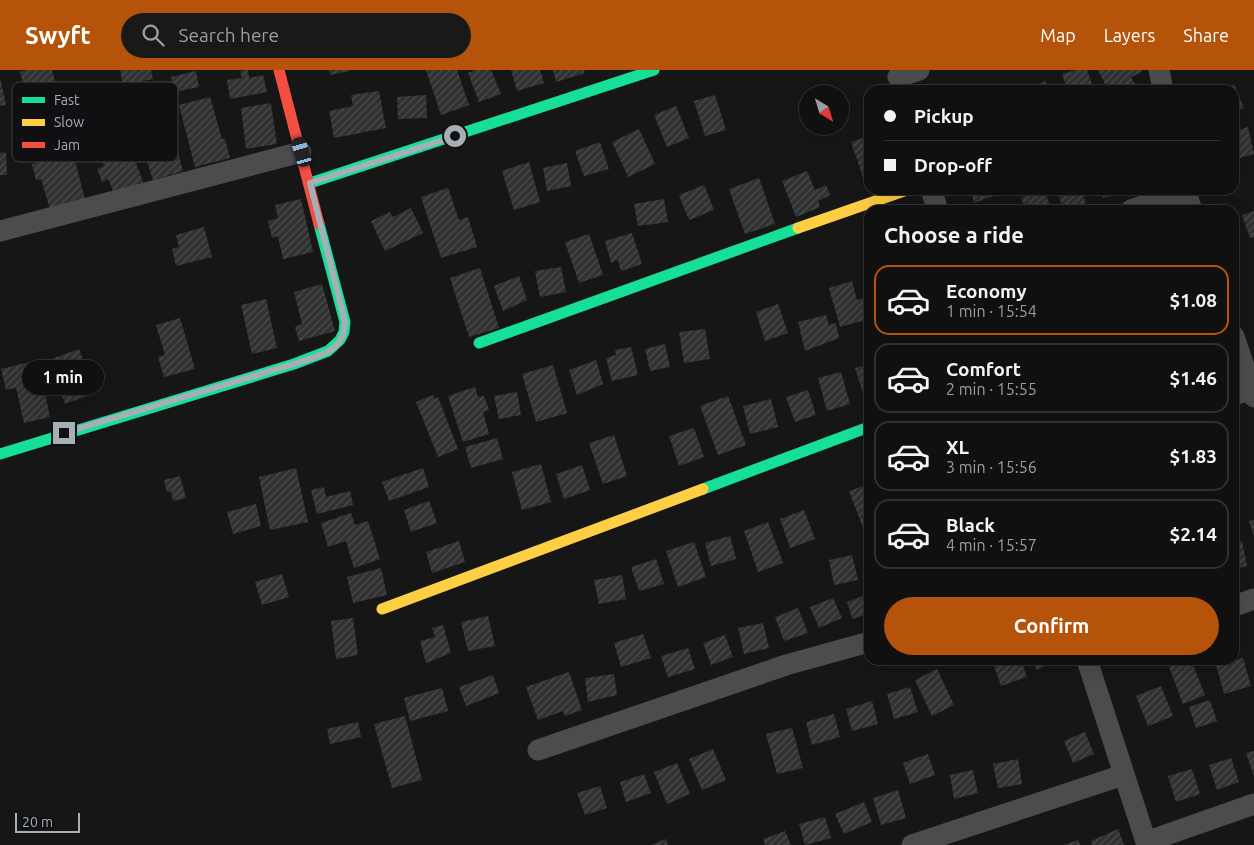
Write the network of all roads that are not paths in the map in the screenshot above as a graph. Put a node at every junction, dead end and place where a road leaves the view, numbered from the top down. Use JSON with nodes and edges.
{"nodes":[{"id":1,"x":279,"y":70,"type":"edge"},
{"id":2,"x":654,"y":70,"type":"edge"},
{"id":3,"x":919,"y":70,"type":"edge"},
{"id":4,"x":1159,"y":70,"type":"edge"},
{"id":5,"x":899,"y":79,"type":"edge"},
{"id":6,"x":1162,"y":85,"type":"edge"},
{"id":7,"x":302,"y":152,"type":"junction"},
{"id":8,"x":310,"y":183,"type":"junction"},
{"id":9,"x":893,"y":195,"type":"edge"},
{"id":10,"x":1172,"y":195,"type":"edge"},
{"id":11,"x":1145,"y":205,"type":"edge"},
{"id":12,"x":0,"y":230,"type":"edge"},
{"id":13,"x":479,"y":344,"type":"dead end"},
{"id":14,"x":1239,"y":360,"type":"edge"},
{"id":15,"x":1246,"y":394,"type":"edge"},
{"id":16,"x":864,"y":430,"type":"edge"},
{"id":17,"x":0,"y":454,"type":"edge"},
{"id":18,"x":1254,"y":599,"type":"edge"},
{"id":19,"x":1239,"y":604,"type":"edge"},
{"id":20,"x":382,"y":609,"type":"dead end"},
{"id":21,"x":864,"y":643,"type":"edge"},
{"id":22,"x":1089,"y":665,"type":"edge"},
{"id":23,"x":538,"y":750,"type":"dead end"},
{"id":24,"x":1122,"y":775,"type":"junction"},
{"id":25,"x":1254,"y":804,"type":"edge"},
{"id":26,"x":1146,"y":843,"type":"edge"},
{"id":27,"x":912,"y":845,"type":"edge"}],
"edges":[{"from":1,"to":7,"type":"street"},
{"from":2,"to":8,"type":"street"},
{"from":3,"to":5,"type":"street"},
{"from":4,"to":6,"type":"street"},
{"from":7,"to":8,"type":"street"},
{"from":7,"to":12,"type":"street"},
{"from":8,"to":17,"type":"street"},
{"from":9,"to":13,"type":"street"},
{"from":10,"to":11,"type":"street"},
{"from":14,"to":15,"type":"street"},
{"from":16,"to":20,"type":"street"},
{"from":18,"to":19,"type":"street"},
{"from":21,"to":23,"type":"street"},
{"from":22,"to":24,"type":"street"},
{"from":24,"to":26,"type":"street"},
{"from":24,"to":27,"type":"street"},
{"from":25,"to":26,"type":"street"}]}
